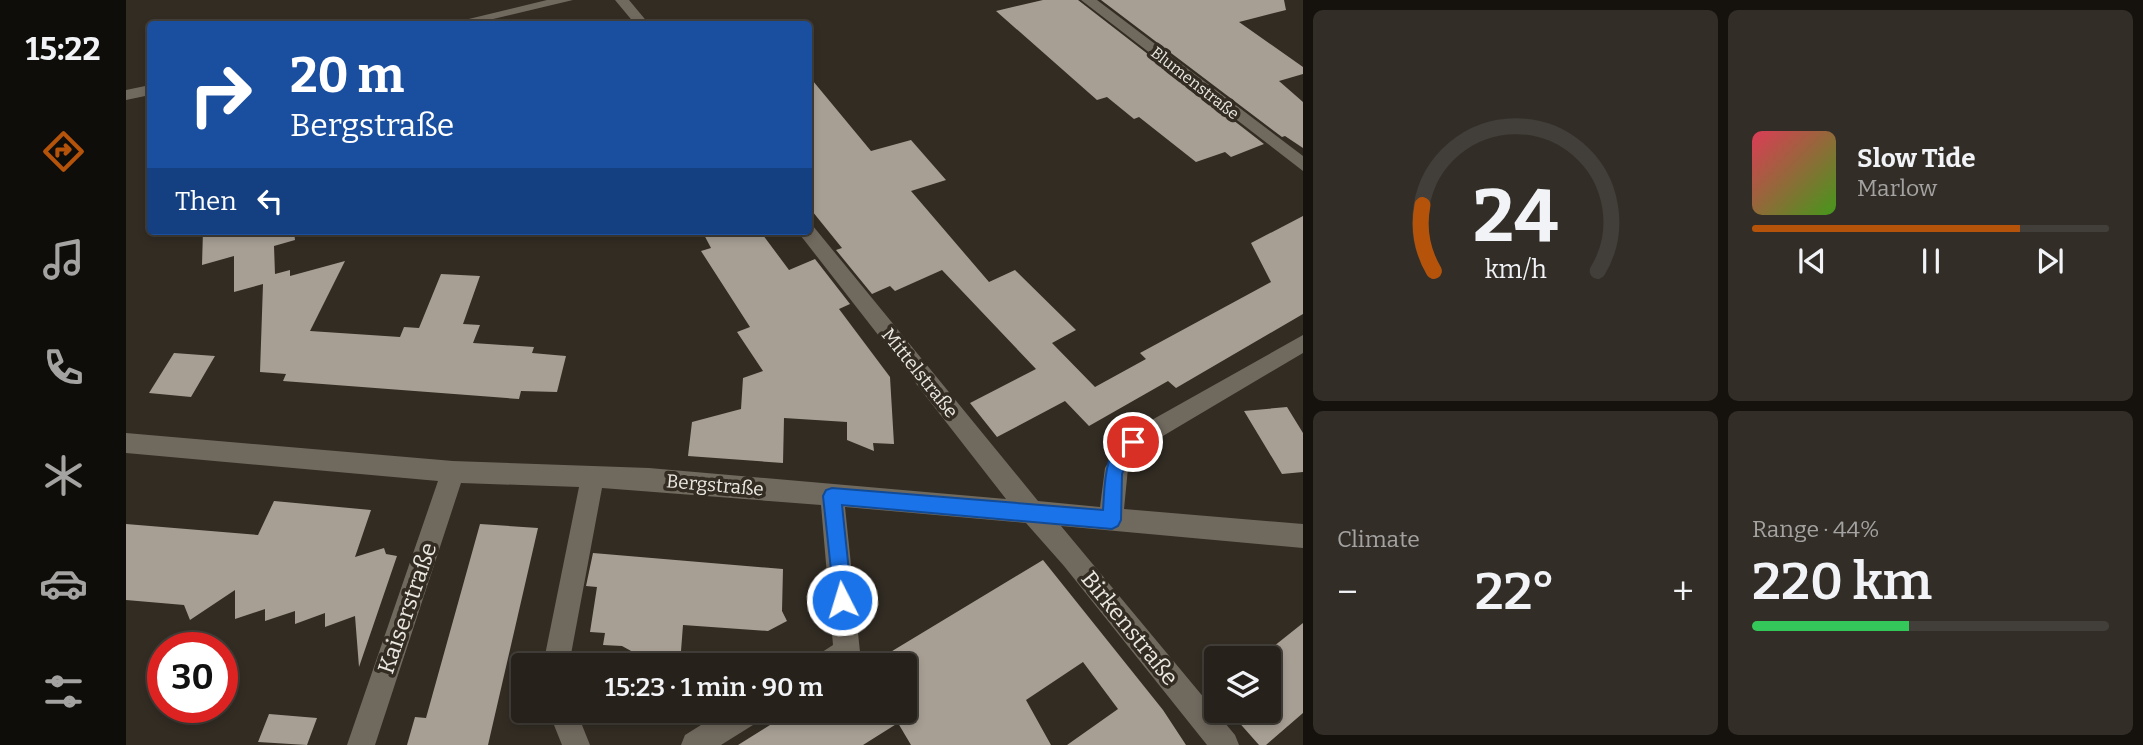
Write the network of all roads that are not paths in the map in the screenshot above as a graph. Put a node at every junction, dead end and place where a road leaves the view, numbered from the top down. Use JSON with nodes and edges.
{"nodes":[{"id":1,"x":566,"y":0,"type":"edge"},
{"id":2,"x":622,"y":0,"type":"edge"},
{"id":3,"x":1088,"y":0,"type":"edge"},
{"id":4,"x":469,"y":21,"type":"edge"},
{"id":5,"x":640,"y":21,"type":"edge"},
{"id":6,"x":147,"y":91,"type":"edge"},
{"id":7,"x":126,"y":96,"type":"edge"},
{"id":8,"x":1303,"y":166,"type":"edge"},
{"id":9,"x":810,"y":235,"type":"edge"},
{"id":10,"x":1303,"y":343,"type":"edge"},
{"id":11,"x":130,"y":450,"type":"edge"},
{"id":12,"x":453,"y":472,"type":"junction"},
{"id":13,"x":593,"y":477,"type":"junction"},
{"id":14,"x":832,"y":496,"type":"junction"},
{"id":15,"x":1033,"y":514,"type":"junction"},
{"id":16,"x":1112,"y":520,"type":"junction"},
{"id":17,"x":1303,"y":536,"type":"edge"},
{"id":18,"x":558,"y":653,"type":"edge"},
{"id":19,"x":845,"y":653,"type":"edge"},
{"id":20,"x":567,"y":723,"type":"edge"},
{"id":21,"x":730,"y":723,"type":"edge"},
{"id":22,"x":361,"y":745,"type":"edge"},
{"id":23,"x":576,"y":745,"type":"edge"},
{"id":24,"x":695,"y":745,"type":"edge"},
{"id":25,"x":1225,"y":745,"type":"edge"}],
"edges":[{"from":1,"to":4,"type":"street"},
{"from":2,"to":5,"type":"street"},
{"from":3,"to":8,"type":"street","name":"Blumenstraße"},
{"from":6,"to":7,"type":"street"},
{"from":9,"to":15,"type":"street","name":"Mittelstraße"},
{"from":10,"to":16,"type":"street"},
{"from":11,"to":12,"type":"street","name":"Bergstraße"},
{"from":12,"to":13,"type":"street","name":"Bergstraße"},
{"from":12,"to":22,"type":"street","name":"Kaiserstraße"},
{"from":13,"to":14,"type":"street","name":"Bergstraße"},
{"from":13,"to":18,"type":"street"},
{"from":14,"to":15,"type":"street","name":"Bergstraße"},
{"from":14,"to":19,"type":"street"},
{"from":15,"to":16,"type":"street","name":"Bergstraße"},
{"from":15,"to":25,"type":"street","name":"Birkenstraße"},
{"from":16,"to":17,"type":"street","name":"Bergstraße"},
{"from":20,"to":23,"type":"street"},
{"from":21,"to":24,"type":"street"}]}
